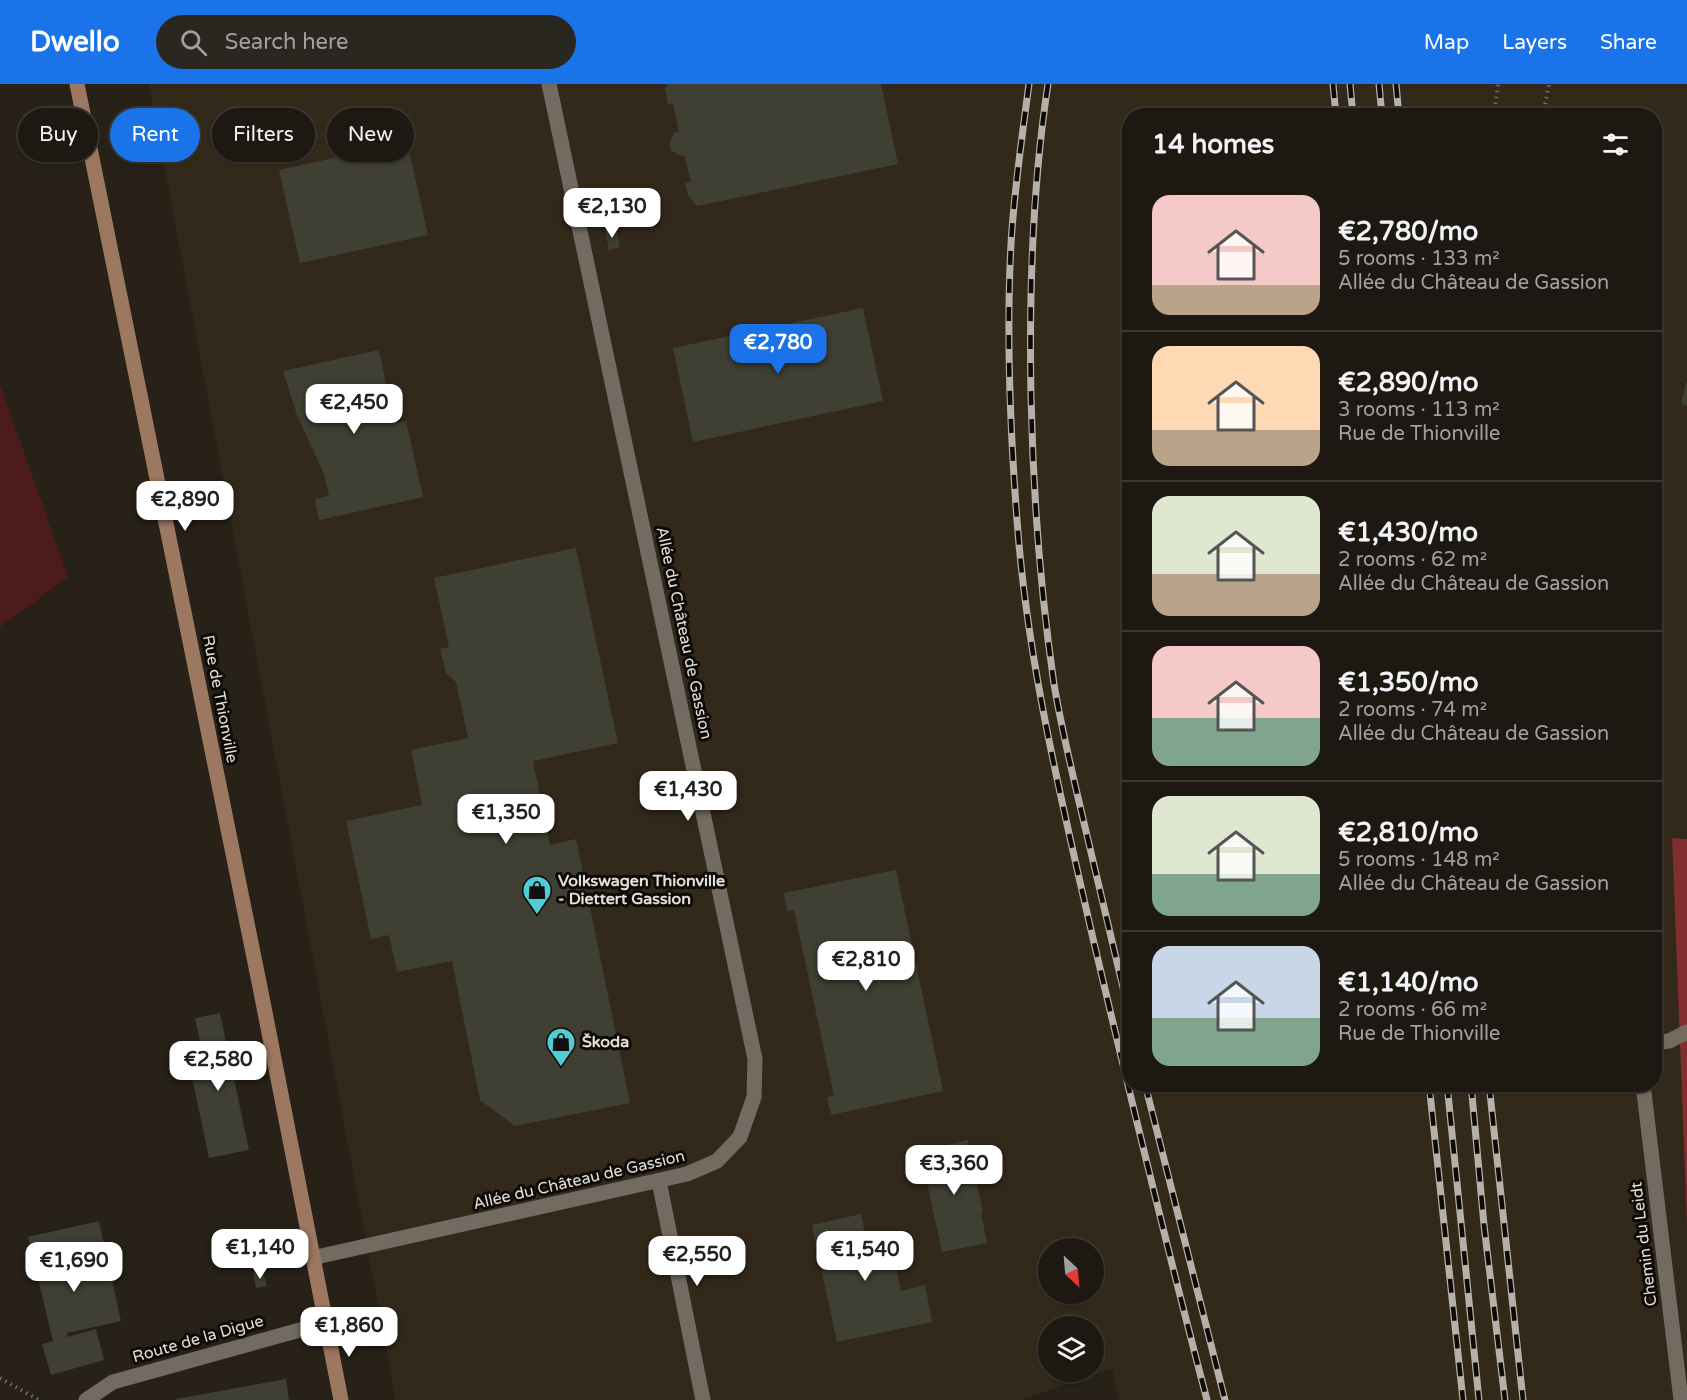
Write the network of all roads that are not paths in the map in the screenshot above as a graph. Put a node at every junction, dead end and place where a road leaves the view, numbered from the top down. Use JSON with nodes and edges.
{"nodes":[{"id":1,"x":77,"y":84,"type":"edge"},
{"id":2,"x":549,"y":84,"type":"edge"},
{"id":3,"x":1687,"y":1032,"type":"edge"},
{"id":4,"x":1662,"y":1042,"type":"edge"},
{"id":5,"x":1644,"y":1092,"type":"edge"},
{"id":6,"x":659,"y":1181,"type":"junction"},
{"id":7,"x":312,"y":1258,"type":"junction"},
{"id":8,"x":325,"y":1323,"type":"junction"},
{"id":9,"x":86,"y":1400,"type":"edge"},
{"id":10,"x":341,"y":1400,"type":"edge"},
{"id":11,"x":703,"y":1400,"type":"edge"},
{"id":12,"x":1681,"y":1400,"type":"edge"}],
"edges":[{"from":1,"to":7,"type":"main road","name":"Rue de Thionville"},
{"from":2,"to":6,"type":"street","name":"Allée du Château de Gassion"},
{"from":3,"to":4,"type":"street"},
{"from":5,"to":12,"type":"street","name":"Chemin du Leidt"},
{"from":6,"to":7,"type":"street","name":"Allée du Château de Gassion"},
{"from":6,"to":11,"type":"street"},
{"from":7,"to":8,"type":"main road","name":"Rue de Thionville"},
{"from":8,"to":9,"type":"street","name":"Route de la Digue"},
{"from":8,"to":10,"type":"main road","name":"Rue de Thionville"}]}
